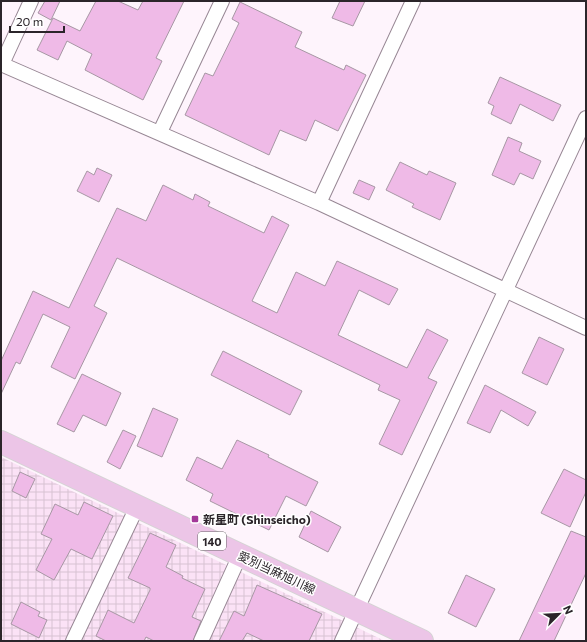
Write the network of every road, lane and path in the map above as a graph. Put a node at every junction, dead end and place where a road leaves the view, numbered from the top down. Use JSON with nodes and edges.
{"nodes":[{"id":1,"x":32,"y":1,"type":"edge"},
{"id":2,"x":222,"y":1,"type":"edge"},
{"id":3,"x":413,"y":1,"type":"edge"},
{"id":4,"x":1,"y":64,"type":"edge"},
{"id":5,"x":586,"y":118,"type":"edge"},
{"id":6,"x":160,"y":132,"type":"junction"},
{"id":7,"x":319,"y":202,"type":"junction"},
{"id":8,"x":506,"y":291,"type":"junction"},
{"id":9,"x":586,"y":328,"type":"edge"},
{"id":10,"x":1,"y":442,"type":"edge"},
{"id":11,"x":137,"y":507,"type":"junction"},
{"id":12,"x":240,"y":555,"type":"junction"},
{"id":13,"x":356,"y":610,"type":"junction"},
{"id":14,"x":77,"y":640,"type":"edge"},
{"id":15,"x":201,"y":641,"type":"edge"},
{"id":16,"x":342,"y":641,"type":"edge"},
{"id":17,"x":422,"y":641,"type":"edge"}],
"edges":[{"from":1,"to":4,"type":"street"},
{"from":2,"to":6,"type":"street"},
{"from":3,"to":7,"type":"street"},
{"from":4,"to":6,"type":"street"},
{"from":5,"to":8,"type":"street"},
{"from":6,"to":7,"type":"street"},
{"from":7,"to":8,"type":"street"},
{"from":8,"to":9,"type":"street"},
{"from":8,"to":13,"type":"street"},
{"from":10,"to":11,"type":"main road","name":"愛別当麻旭川線","number":"140"},
{"from":11,"to":12,"type":"main road","name":"愛別当麻旭川線","number":"140"},
{"from":11,"to":14,"type":"street"},
{"from":12,"to":13,"type":"main road","name":"愛別当麻旭川線","number":"140"},
{"from":12,"to":15,"type":"street"},
{"from":13,"to":16,"type":"street"},
{"from":13,"to":17,"type":"main road","name":"愛別当麻旭川線","number":"140"}]}
